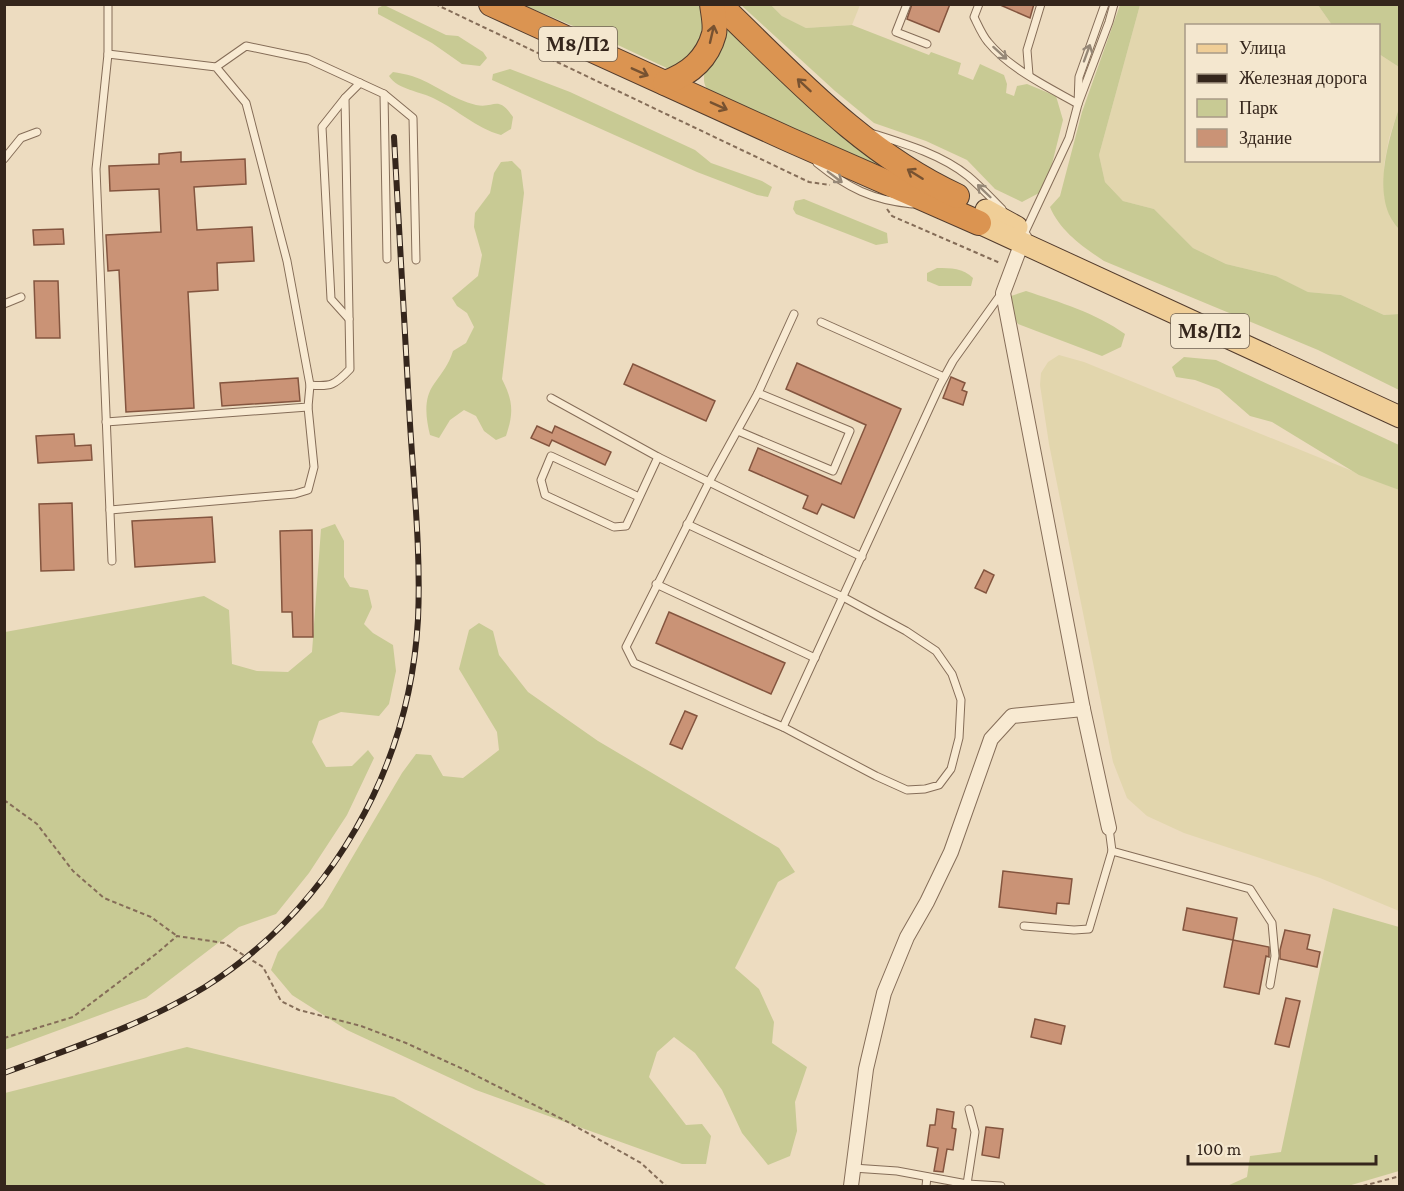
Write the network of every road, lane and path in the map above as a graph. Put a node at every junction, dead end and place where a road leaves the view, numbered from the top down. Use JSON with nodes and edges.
{"nodes":[{"id":1,"x":108,"y":4,"type":"edge"},
{"id":2,"x":435,"y":4,"type":"edge"},
{"id":3,"x":491,"y":4,"type":"edge"},
{"id":4,"x":712,"y":4,"type":"edge"},
{"id":5,"x":719,"y":4,"type":"edge"},
{"id":6,"x":907,"y":4,"type":"edge"},
{"id":7,"x":979,"y":4,"type":"edge"},
{"id":8,"x":1041,"y":4,"type":"edge"},
{"id":9,"x":1105,"y":4,"type":"edge"},
{"id":10,"x":1114,"y":4,"type":"edge"},
{"id":11,"x":927,"y":44,"type":"dead end"},
{"id":12,"x":108,"y":54,"type":"junction"},
{"id":13,"x":216,"y":67,"type":"junction"},
{"id":14,"x":1029,"y":75,"type":"junction"},
{"id":15,"x":360,"y":83,"type":"junction"},
{"id":16,"x":665,"y":83,"type":"junction"},
{"id":17,"x":384,"y":94,"type":"junction"},
{"id":18,"x":345,"y":98,"type":"junction"},
{"id":19,"x":1078,"y":104,"type":"junction"},
{"id":20,"x":846,"y":125,"type":"junction"},
{"id":21,"x":36,"y":132,"type":"dead end"},
{"id":22,"x":4,"y":159,"type":"edge"},
{"id":23,"x":838,"y":186,"type":"dead end"},
{"id":24,"x":884,"y":205,"type":"dead end"},
{"id":25,"x":982,"y":216,"type":"junction"},
{"id":26,"x":1023,"y":238,"type":"junction"},
{"id":27,"x":387,"y":259,"type":"dead end"},
{"id":28,"x":416,"y":261,"type":"dead end"},
{"id":29,"x":1012,"y":269,"type":"junction"},
{"id":30,"x":1003,"y":293,"type":"junction"},
{"id":31,"x":21,"y":297,"type":"dead end"},
{"id":32,"x":4,"y":304,"type":"edge"},
{"id":33,"x":794,"y":314,"type":"dead end"},
{"id":34,"x":349,"y":319,"type":"junction"},
{"id":35,"x":821,"y":322,"type":"dead end"},
{"id":36,"x":944,"y":377,"type":"junction"},
{"id":37,"x":310,"y":385,"type":"junction"},
{"id":38,"x":758,"y":393,"type":"junction"},
{"id":39,"x":551,"y":398,"type":"dead end"},
{"id":40,"x":308,"y":407,"type":"junction"},
{"id":41,"x":1400,"y":409,"type":"edge"},
{"id":42,"x":1400,"y":417,"type":"edge"},
{"id":43,"x":106,"y":423,"type":"junction"},
{"id":44,"x":738,"y":431,"type":"junction"},
{"id":45,"x":658,"y":457,"type":"junction"},
{"id":46,"x":709,"y":482,"type":"junction"},
{"id":47,"x":639,"y":497,"type":"junction"},
{"id":48,"x":110,"y":510,"type":"junction"},
{"id":49,"x":687,"y":524,"type":"junction"},
{"id":50,"x":862,"y":557,"type":"junction"},
{"id":51,"x":112,"y":561,"type":"dead end"},
{"id":52,"x":656,"y":584,"type":"junction"},
{"id":53,"x":843,"y":597,"type":"junction"},
{"id":54,"x":815,"y":658,"type":"junction"},
{"id":55,"x":1083,"y":709,"type":"junction"},
{"id":56,"x":783,"y":727,"type":"junction"},
{"id":57,"x":4,"y":800,"type":"edge"},
{"id":58,"x":1109,"y":828,"type":"joint"},
{"id":59,"x":1112,"y":851,"type":"junction"},
{"id":60,"x":1024,"y":926,"type":"dead end"},
{"id":61,"x":177,"y":936,"type":"junction"},
{"id":62,"x":1270,"y":985,"type":"dead end"},
{"id":63,"x":4,"y":1038,"type":"edge"},
{"id":64,"x":969,"y":1109,"type":"dead end"},
{"id":65,"x":853,"y":1168,"type":"junction"},
{"id":66,"x":1400,"y":1176,"type":"edge"},
{"id":67,"x":927,"y":1177,"type":"junction"},
{"id":68,"x":967,"y":1184,"type":"junction"},
{"id":69,"x":666,"y":1186,"type":"edge"},
{"id":70,"x":851,"y":1186,"type":"edge"},
{"id":71,"x":926,"y":1186,"type":"edge"},
{"id":72,"x":1001,"y":1186,"type":"edge"},
{"id":73,"x":1363,"y":1186,"type":"edge"}],
"edges":[{"from":1,"to":12,"type":"lane"},
{"from":2,"to":23,"type":"path"},
{"from":3,"to":16,"type":"highway","number":"М8/П2","one_way":true},
{"from":16,"to":4,"type":"highway","one_way":true},
{"from":20,"to":5,"type":"highway","number":"М8/П2","one_way":true},
{"from":6,"to":11,"type":"lane"},
{"from":7,"to":14,"type":"lane","one_way":true},
{"from":8,"to":14,"type":"lane"},
{"from":19,"to":9,"type":"lane","one_way":true},
{"from":10,"to":19,"type":"lane"},
{"from":12,"to":13,"type":"lane"},
{"from":12,"to":43,"type":"lane"},
{"from":13,"to":15,"type":"lane"},
{"from":13,"to":37,"type":"lane"},
{"from":14,"to":19,"type":"lane"},
{"from":15,"to":17,"type":"lane"},
{"from":15,"to":18,"type":"lane"},
{"from":16,"to":25,"type":"highway","number":"М8/П2","one_way":true},
{"from":17,"to":27,"type":"lane"},
{"from":17,"to":28,"type":"lane"},
{"from":18,"to":34,"type":"lane"},
{"from":18,"to":34,"type":"lane"},
{"from":19,"to":26,"type":"lane"},
{"from":25,"to":20,"type":"highway","number":"М8/П2","one_way":true},
{"from":26,"to":20,"type":"lane","one_way":true},
{"from":21,"to":22,"type":"lane"},
{"from":24,"to":29,"type":"path"},
{"from":25,"to":26,"type":"main road","number":"М8/П2"},
{"from":26,"to":29,"type":"street"},
{"from":26,"to":41,"type":"main road","number":"М8/П2"},
{"from":26,"to":42,"type":"main road","number":"М8/П2"},
{"from":29,"to":30,"type":"street"},
{"from":30,"to":36,"type":"lane"},
{"from":30,"to":55,"type":"street"},
{"from":31,"to":32,"type":"lane"},
{"from":33,"to":38,"type":"lane"},
{"from":34,"to":37,"type":"lane"},
{"from":35,"to":36,"type":"lane"},
{"from":36,"to":50,"type":"lane"},
{"from":37,"to":40,"type":"lane"},
{"from":38,"to":44,"type":"lane"},
{"from":38,"to":44,"type":"lane"},
{"from":39,"to":45,"type":"lane"},
{"from":40,"to":43,"type":"lane"},
{"from":40,"to":48,"type":"lane"},
{"from":43,"to":48,"type":"lane"},
{"from":44,"to":46,"type":"lane"},
{"from":45,"to":46,"type":"lane"},
{"from":45,"to":47,"type":"lane"},
{"from":46,"to":49,"type":"lane"},
{"from":46,"to":50,"type":"lane"},
{"from":47,"to":47,"type":"lane"},
{"from":48,"to":51,"type":"lane"},
{"from":49,"to":52,"type":"lane"},
{"from":49,"to":53,"type":"lane"},
{"from":50,"to":53,"type":"lane"},
{"from":52,"to":54,"type":"lane"},
{"from":52,"to":56,"type":"lane"},
{"from":53,"to":54,"type":"lane"},
{"from":53,"to":56,"type":"lane"},
{"from":54,"to":56,"type":"lane"},
{"from":55,"to":58,"type":"street"},
{"from":55,"to":65,"type":"street"},
{"from":57,"to":61,"type":"path"},
{"from":58,"to":59,"type":"lane"},
{"from":59,"to":60,"type":"lane"},
{"from":59,"to":62,"type":"lane"},
{"from":61,"to":63,"type":"path"},
{"from":61,"to":69,"type":"path"},
{"from":64,"to":68,"type":"lane"},
{"from":65,"to":67,"type":"lane"},
{"from":65,"to":70,"type":"street"},
{"from":66,"to":73,"type":"path"},
{"from":67,"to":68,"type":"lane"},
{"from":67,"to":71,"type":"lane"},
{"from":68,"to":72,"type":"lane"}]}
